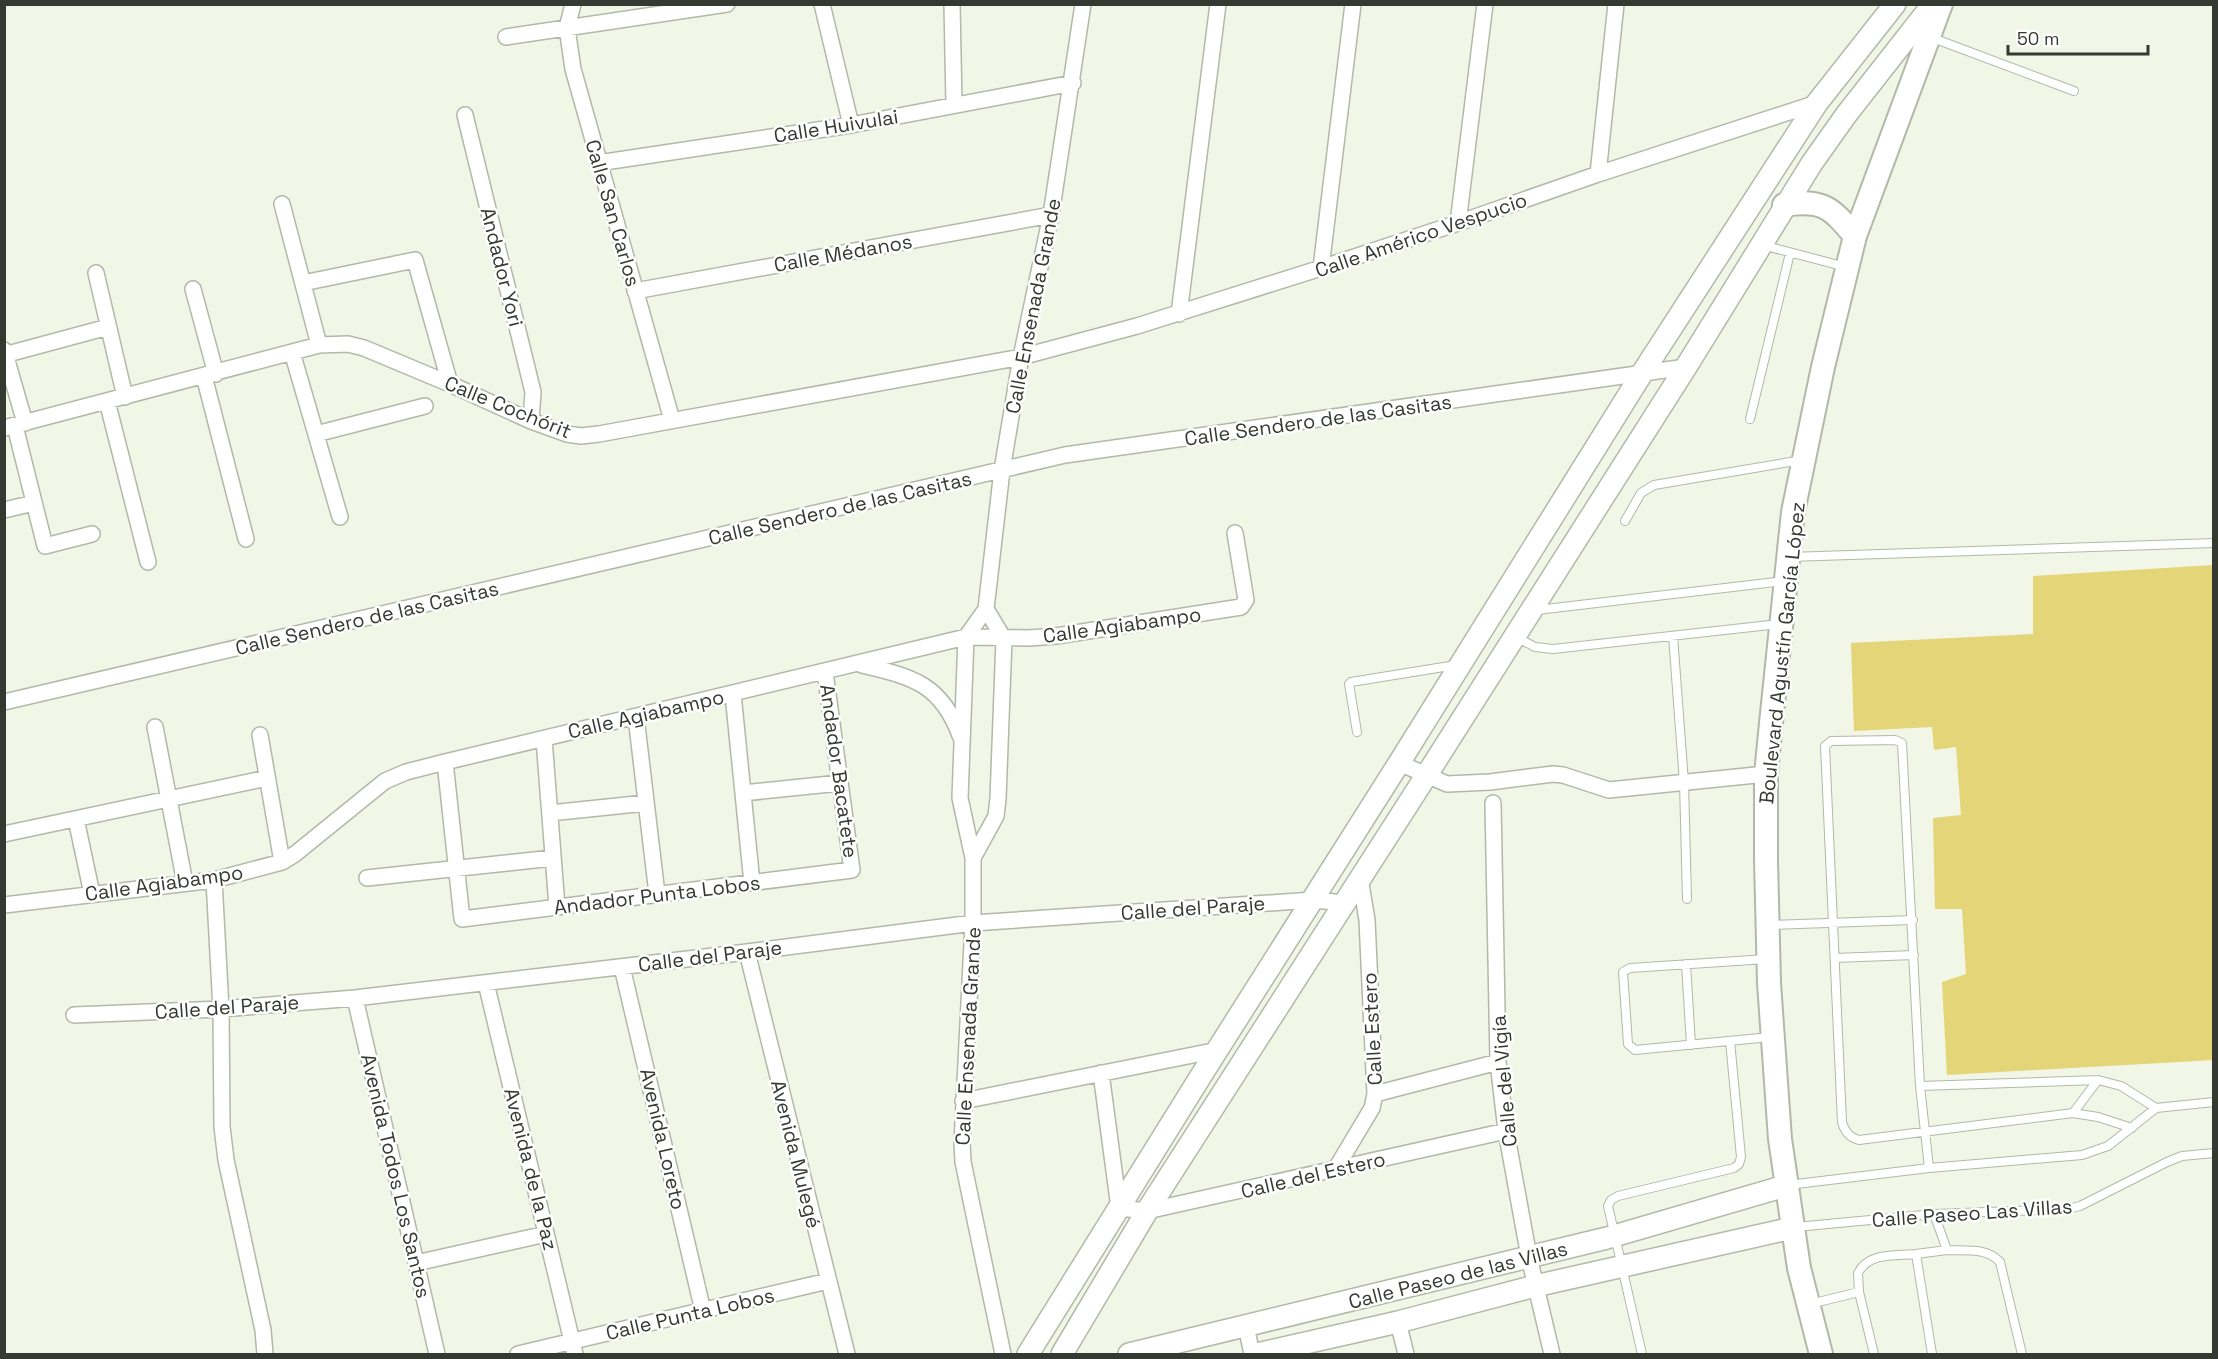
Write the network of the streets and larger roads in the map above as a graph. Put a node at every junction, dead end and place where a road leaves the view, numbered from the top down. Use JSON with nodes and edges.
{"nodes":[{"id":1,"x":573,"y":4,"type":"edge"},
{"id":2,"x":727,"y":4,"type":"edge"},
{"id":3,"x":822,"y":4,"type":"edge"},
{"id":4,"x":952,"y":4,"type":"edge"},
{"id":5,"x":1083,"y":4,"type":"edge"},
{"id":6,"x":1218,"y":4,"type":"edge"},
{"id":7,"x":1353,"y":4,"type":"edge"},
{"id":8,"x":1485,"y":4,"type":"edge"},
{"id":9,"x":1616,"y":4,"type":"edge"},
{"id":10,"x":1895,"y":4,"type":"edge"},
{"id":11,"x":1933,"y":4,"type":"edge"},
{"id":12,"x":1941,"y":4,"type":"edge"},
{"id":13,"x":1882,"y":15,"type":"edge"},
{"id":14,"x":567,"y":28,"type":"junction"},
{"id":15,"x":506,"y":37,"type":"dead end"},
{"id":16,"x":1073,"y":83,"type":"junction"},
{"id":17,"x":1817,"y":103,"type":"junction"},
{"id":18,"x":954,"y":105,"type":"junction"},
{"id":19,"x":465,"y":115,"type":"dead end"},
{"id":20,"x":850,"y":125,"type":"junction"},
{"id":21,"x":598,"y":163,"type":"junction"},
{"id":22,"x":1598,"y":174,"type":"junction"},
{"id":23,"x":282,"y":204,"type":"dead end"},
{"id":24,"x":1784,"y":205,"type":"junction"},
{"id":25,"x":1051,"y":214,"type":"junction"},
{"id":26,"x":1458,"y":223,"type":"junction"},
{"id":27,"x":1855,"y":236,"type":"junction"},
{"id":28,"x":1321,"y":268,"type":"junction"},
{"id":29,"x":96,"y":273,"type":"dead end"},
{"id":30,"x":303,"y":283,"type":"junction"},
{"id":31,"x":193,"y":290,"type":"dead end"},
{"id":32,"x":635,"y":291,"type":"junction"},
{"id":33,"x":1179,"y":314,"type":"junction"},
{"id":34,"x":108,"y":327,"type":"junction"},
{"id":35,"x":320,"y":345,"type":"junction"},
{"id":36,"x":292,"y":352,"type":"junction"},
{"id":37,"x":5,"y":353,"type":"edge"},
{"id":38,"x":1021,"y":357,"type":"junction"},
{"id":39,"x":1686,"y":367,"type":"junction"},
{"id":40,"x":210,"y":375,"type":"junction"},
{"id":41,"x":1641,"y":375,"type":"junction"},
{"id":42,"x":450,"y":384,"type":"junction"},
{"id":43,"x":125,"y":397,"type":"junction"},
{"id":44,"x":107,"y":401,"type":"junction"},
{"id":45,"x":425,"y":406,"type":"dead end"},
{"id":46,"x":672,"y":420,"type":"junction"},
{"id":47,"x":531,"y":421,"type":"junction"},
{"id":48,"x":15,"y":426,"type":"edge"},
{"id":49,"x":316,"y":434,"type":"junction"},
{"id":50,"x":1002,"y":470,"type":"junction"},
{"id":51,"x":34,"y":503,"type":"junction"},
{"id":52,"x":4,"y":510,"type":"edge"},
{"id":53,"x":340,"y":518,"type":"dead end"},
{"id":54,"x":1235,"y":533,"type":"dead end"},
{"id":55,"x":92,"y":534,"type":"dead end"},
{"id":56,"x":246,"y":539,"type":"dead end"},
{"id":57,"x":148,"y":562,"type":"dead end"},
{"id":58,"x":986,"y":609,"type":"junction"},
{"id":59,"x":966,"y":638,"type":"junction"},
{"id":60,"x":1004,"y":639,"type":"junction"},
{"id":61,"x":859,"y":664,"type":"junction"},
{"id":62,"x":825,"y":672,"type":"junction"},
{"id":63,"x":733,"y":694,"type":"junction"},
{"id":64,"x":4,"y":702,"type":"edge"},
{"id":65,"x":636,"y":717,"type":"junction"},
{"id":66,"x":155,"y":727,"type":"dead end"},
{"id":67,"x":260,"y":735,"type":"dead end"},
{"id":68,"x":544,"y":739,"type":"junction"},
{"id":69,"x":962,"y":742,"type":"junction"},
{"id":70,"x":445,"y":762,"type":"junction"},
{"id":71,"x":1400,"y":764,"type":"junction"},
{"id":72,"x":1767,"y":774,"type":"junction"},
{"id":73,"x":1426,"y":776,"type":"junction"},
{"id":74,"x":267,"y":778,"type":"junction"},
{"id":75,"x":840,"y":783,"type":"junction"},
{"id":76,"x":743,"y":793,"type":"junction"},
{"id":77,"x":169,"y":799,"type":"junction"},
{"id":78,"x":646,"y":803,"type":"junction"},
{"id":79,"x":1493,"y":803,"type":"dead end"},
{"id":80,"x":550,"y":813,"type":"junction"},
{"id":81,"x":76,"y":819,"type":"junction"},
{"id":82,"x":4,"y":834,"type":"edge"},
{"id":83,"x":553,"y":858,"type":"junction"},
{"id":84,"x":973,"y":858,"type":"junction"},
{"id":85,"x":282,"y":862,"type":"junction"},
{"id":86,"x":457,"y":869,"type":"junction"},
{"id":87,"x":852,"y":870,"type":"joint"},
{"id":88,"x":367,"y":878,"type":"dead end"},
{"id":89,"x":1360,"y":878,"type":"junction"},
{"id":90,"x":214,"y":880,"type":"junction"},
{"id":91,"x":185,"y":883,"type":"junction"},
{"id":92,"x":752,"y":883,"type":"junction"},
{"id":93,"x":92,"y":894,"type":"junction"},
{"id":94,"x":657,"y":894,"type":"junction"},
{"id":95,"x":1313,"y":900,"type":"junction"},
{"id":96,"x":1346,"y":903,"type":"junction"},
{"id":97,"x":4,"y":905,"type":"edge"},
{"id":98,"x":557,"y":907,"type":"junction"},
{"id":99,"x":973,"y":923,"type":"junction"},
{"id":100,"x":747,"y":952,"type":"junction"},
{"id":101,"x":622,"y":967,"type":"junction"},
{"id":102,"x":486,"y":983,"type":"junction"},
{"id":103,"x":355,"y":998,"type":"junction"},
{"id":104,"x":221,"y":1009,"type":"junction"},
{"id":105,"x":74,"y":1015,"type":"dead end"},
{"id":106,"x":1218,"y":1050,"type":"junction"},
{"id":107,"x":1498,"y":1062,"type":"junction"},
{"id":108,"x":1101,"y":1073,"type":"junction"},
{"id":109,"x":1375,"y":1094,"type":"junction"},
{"id":110,"x":963,"y":1101,"type":"junction"},
{"id":111,"x":1506,"y":1131,"type":"junction"},
{"id":112,"x":1335,"y":1170,"type":"junction"},
{"id":113,"x":1785,"y":1186,"type":"junction"},
{"id":114,"x":1119,"y":1208,"type":"junction"},
{"id":115,"x":1148,"y":1211,"type":"junction"},
{"id":116,"x":1792,"y":1228,"type":"junction"},
{"id":117,"x":546,"y":1233,"type":"junction"},
{"id":118,"x":1529,"y":1257,"type":"junction"},
{"id":119,"x":416,"y":1263,"type":"junction"},
{"id":120,"x":828,"y":1281,"type":"junction"},
{"id":121,"x":1535,"y":1286,"type":"junction"},
{"id":122,"x":703,"y":1311,"type":"junction"},
{"id":123,"x":1398,"y":1322,"type":"junction"},
{"id":124,"x":1246,"y":1326,"type":"junction"},
{"id":125,"x":573,"y":1348,"type":"edge"},
{"id":126,"x":265,"y":1354,"type":"edge"},
{"id":127,"x":437,"y":1354,"type":"edge"},
{"id":128,"x":518,"y":1354,"type":"edge"},
{"id":129,"x":847,"y":1354,"type":"edge"},
{"id":130,"x":1003,"y":1354,"type":"edge"},
{"id":131,"x":1028,"y":1354,"type":"edge"},
{"id":132,"x":1062,"y":1354,"type":"edge"},
{"id":133,"x":1129,"y":1354,"type":"edge"},
{"id":134,"x":1252,"y":1354,"type":"edge"},
{"id":135,"x":1257,"y":1354,"type":"edge"},
{"id":136,"x":1406,"y":1354,"type":"edge"},
{"id":137,"x":1552,"y":1354,"type":"edge"},
{"id":138,"x":1821,"y":1354,"type":"edge"}],
"edges":[{"from":1,"to":14,"type":"street","name":"Calle San Carlos"},
{"from":2,"to":14,"type":"street"},
{"from":3,"to":20,"type":"street"},
{"from":4,"to":18,"type":"street"},
{"from":5,"to":16,"type":"street","name":"Calle Ensenada Grande"},
{"from":6,"to":33,"type":"street"},
{"from":7,"to":28,"type":"street"},
{"from":8,"to":26,"type":"street"},
{"from":9,"to":22,"type":"street"},
{"from":10,"to":13,"type":"street"},
{"from":11,"to":24,"type":"street"},
{"from":12,"to":27,"type":"main road","name":"Boulevard Agustín García López"},
{"from":13,"to":17,"type":"street"},
{"from":14,"to":15,"type":"street"},
{"from":14,"to":21,"type":"street","name":"Calle San Carlos"},
{"from":16,"to":18,"type":"street","name":"Calle Huivulai"},
{"from":16,"to":25,"type":"street","name":"Calle Ensenada Grande"},
{"from":17,"to":22,"type":"street","name":"Calle Américo Vespucio"},
{"from":17,"to":41,"type":"street"},
{"from":18,"to":20,"type":"street","name":"Calle Huivulai"},
{"from":19,"to":47,"type":"street","name":"Andador Yori"},
{"from":20,"to":21,"type":"street","name":"Calle Huivulai"},
{"from":21,"to":32,"type":"street","name":"Calle San Carlos"},
{"from":22,"to":26,"type":"street","name":"Calle Américo Vespucio"},
{"from":23,"to":30,"type":"street"},
{"from":24,"to":27,"type":"main road"},
{"from":24,"to":39,"type":"street"},
{"from":25,"to":32,"type":"street","name":"Calle Médanos"},
{"from":25,"to":38,"type":"street","name":"Calle Ensenada Grande"},
{"from":26,"to":28,"type":"street","name":"Calle Américo Vespucio"},
{"from":27,"to":72,"type":"main road","name":"Boulevard Agustín García López"},
{"from":28,"to":33,"type":"street","name":"Calle Américo Vespucio"},
{"from":29,"to":34,"type":"street"},
{"from":30,"to":35,"type":"street"},
{"from":30,"to":42,"type":"street"},
{"from":31,"to":40,"type":"street"},
{"from":32,"to":46,"type":"street","name":"Calle San Carlos"},
{"from":33,"to":38,"type":"street","name":"Calle Américo Vespucio"},
{"from":34,"to":37,"type":"street"},
{"from":34,"to":43,"type":"street"},
{"from":35,"to":36,"type":"street","name":"Calle Cochórit"},
{"from":35,"to":42,"type":"street","name":"Calle Cochórit"},
{"from":36,"to":40,"type":"street","name":"Calle Cochórit"},
{"from":36,"to":49,"type":"street"},
{"from":37,"to":48,"type":"street"},
{"from":38,"to":46,"type":"street","name":"Calle Cochórit"},
{"from":38,"to":50,"type":"street","name":"Calle Ensenada Grande"},
{"from":39,"to":41,"type":"street","name":"Calle Sendero de las Casitas"},
{"from":39,"to":73,"type":"street"},
{"from":40,"to":43,"type":"street","name":"Calle Cochórit"},
{"from":40,"to":56,"type":"street"},
{"from":41,"to":50,"type":"street","name":"Calle Sendero de las Casitas"},
{"from":41,"to":71,"type":"street"},
{"from":42,"to":47,"type":"street","name":"Calle Cochórit"},
{"from":43,"to":44,"type":"street","name":"Calle Cochórit"},
{"from":44,"to":48,"type":"street","name":"Calle Cochórit"},
{"from":44,"to":57,"type":"street"},
{"from":45,"to":49,"type":"street"},
{"from":46,"to":47,"type":"street","name":"Calle Cochórit"},
{"from":48,"to":51,"type":"street"},
{"from":49,"to":53,"type":"street"},
{"from":50,"to":58,"type":"street","name":"Calle Ensenada Grande"},
{"from":50,"to":64,"type":"street","name":"Calle Sendero de las Casitas"},
{"from":51,"to":52,"type":"street"},
{"from":51,"to":55,"type":"street"},
{"from":54,"to":60,"type":"street","name":"Calle Agiabampo"},
{"from":58,"to":59,"type":"street","name":"Calle Ensenada Grande"},
{"from":58,"to":60,"type":"street"},
{"from":59,"to":60,"type":"street","name":"Calle Agiabampo"},
{"from":59,"to":61,"type":"street","name":"Calle Agiabampo"},
{"from":59,"to":69,"type":"street","name":"Calle Ensenada Grande"},
{"from":60,"to":84,"type":"street","name":"Calle Ensenada Grande"},
{"from":61,"to":62,"type":"street","name":"Calle Agiabampo"},
{"from":61,"to":69,"type":"street"},
{"from":62,"to":63,"type":"street","name":"Calle Agiabampo"},
{"from":62,"to":75,"type":"street","name":"Andador Bacatete"},
{"from":63,"to":65,"type":"street","name":"Calle Agiabampo"},
{"from":63,"to":76,"type":"street"},
{"from":65,"to":68,"type":"street","name":"Calle Agiabampo"},
{"from":65,"to":78,"type":"street"},
{"from":66,"to":77,"type":"street"},
{"from":67,"to":74,"type":"street"},
{"from":68,"to":70,"type":"street","name":"Calle Agiabampo"},
{"from":68,"to":80,"type":"street"},
{"from":69,"to":84,"type":"street","name":"Calle Ensenada Grande"},
{"from":70,"to":85,"type":"street","name":"Calle Agiabampo"},
{"from":70,"to":86,"type":"street"},
{"from":71,"to":73,"type":"street"},
{"from":71,"to":95,"type":"street"},
{"from":72,"to":73,"type":"street"},
{"from":72,"to":113,"type":"main road","name":"Boulevard Agustín García López"},
{"from":73,"to":89,"type":"street"},
{"from":74,"to":77,"type":"street"},
{"from":74,"to":85,"type":"street"},
{"from":75,"to":76,"type":"street"},
{"from":75,"to":87,"type":"street","name":"Andador Bacatete"},
{"from":76,"to":92,"type":"street"},
{"from":77,"to":81,"type":"street"},
{"from":77,"to":91,"type":"street"},
{"from":78,"to":80,"type":"street"},
{"from":78,"to":94,"type":"street"},
{"from":79,"to":107,"type":"street","name":"Calle del Vigía"},
{"from":80,"to":83,"type":"street"},
{"from":81,"to":82,"type":"street"},
{"from":81,"to":93,"type":"street"},
{"from":83,"to":86,"type":"street"},
{"from":83,"to":98,"type":"street"},
{"from":84,"to":99,"type":"street","name":"Calle Ensenada Grande"},
{"from":85,"to":90,"type":"street","name":"Calle Agiabampo"},
{"from":86,"to":88,"type":"street"},
{"from":86,"to":98,"type":"street","name":"Andador Punta Lobos"},
{"from":87,"to":92,"type":"street","name":"Andador Punta Lobos"},
{"from":89,"to":96,"type":"street"},
{"from":89,"to":109,"type":"street","name":"Calle Estero"},
{"from":90,"to":91,"type":"street","name":"Calle Agiabampo"},
{"from":90,"to":104,"type":"street"},
{"from":91,"to":93,"type":"street","name":"Calle Agiabampo"},
{"from":92,"to":94,"type":"street","name":"Andador Punta Lobos"},
{"from":93,"to":97,"type":"street","name":"Calle Agiabampo"},
{"from":94,"to":98,"type":"street","name":"Andador Punta Lobos"},
{"from":95,"to":96,"type":"street","name":"Calle del Paraje"},
{"from":95,"to":99,"type":"street","name":"Calle del Paraje"},
{"from":95,"to":106,"type":"street"},
{"from":96,"to":115,"type":"street"},
{"from":99,"to":100,"type":"street","name":"Calle del Paraje"},
{"from":99,"to":110,"type":"street","name":"Calle Ensenada Grande"},
{"from":100,"to":101,"type":"street","name":"Calle del Paraje"},
{"from":100,"to":120,"type":"street","name":"Avenida Mulegé"},
{"from":101,"to":102,"type":"street","name":"Calle del Paraje"},
{"from":101,"to":122,"type":"street","name":"Avenida Loreto"},
{"from":102,"to":103,"type":"street","name":"Calle del Paraje"},
{"from":102,"to":117,"type":"street","name":"Avenida de la Paz"},
{"from":103,"to":104,"type":"street","name":"Calle del Paraje"},
{"from":103,"to":119,"type":"street","name":"Avenida Todos Los Santos"},
{"from":104,"to":105,"type":"street","name":"Calle del Paraje"},
{"from":104,"to":126,"type":"street"},
{"from":106,"to":108,"type":"street"},
{"from":106,"to":114,"type":"street"},
{"from":107,"to":109,"type":"street"},
{"from":107,"to":111,"type":"street","name":"Calle del Vigía"},
{"from":108,"to":110,"type":"street"},
{"from":108,"to":114,"type":"street"},
{"from":109,"to":112,"type":"street","name":"Calle Estero"},
{"from":110,"to":130,"type":"street","name":"Calle Ensenada Grande"},
{"from":111,"to":112,"type":"street","name":"Calle del Estero"},
{"from":111,"to":118,"type":"street","name":"Calle del Vigía"},
{"from":112,"to":115,"type":"street","name":"Calle del Estero"},
{"from":113,"to":116,"type":"main road","name":"Boulevard Agustín García López"},
{"from":113,"to":118,"type":"street","name":"Calle Paseo de las Villas"},
{"from":114,"to":115,"type":"street","name":"Calle del Estero"},
{"from":114,"to":131,"type":"street"},
{"from":115,"to":132,"type":"street"},
{"from":116,"to":121,"type":"street","name":"Calle Paseo de las Villas"},
{"from":116,"to":138,"type":"main road","name":"Boulevard Agustín García López"},
{"from":117,"to":119,"type":"street"},
{"from":117,"to":125,"type":"street","name":"Avenida de la Paz"},
{"from":118,"to":121,"type":"street","name":"Calle del Vigía"},
{"from":118,"to":124,"type":"street","name":"Calle Paseo de las Villas"},
{"from":119,"to":127,"type":"street","name":"Avenida Todos Los Santos"},
{"from":120,"to":122,"type":"street","name":"Calle Punta Lobos"},
{"from":120,"to":129,"type":"street","name":"Avenida Mulegé"},
{"from":121,"to":123,"type":"street","name":"Calle Paseo de las Villas"},
{"from":121,"to":137,"type":"street","name":"Calle del Vigía"},
{"from":122,"to":125,"type":"street","name":"Calle Punta Lobos"},
{"from":123,"to":135,"type":"street","name":"Calle Paseo de las Villas"},
{"from":123,"to":136,"type":"street"},
{"from":124,"to":133,"type":"street","name":"Calle Paseo de las Villas"},
{"from":124,"to":134,"type":"street"},
{"from":125,"to":128,"type":"street","name":"Calle Punta Lobos"}]}
